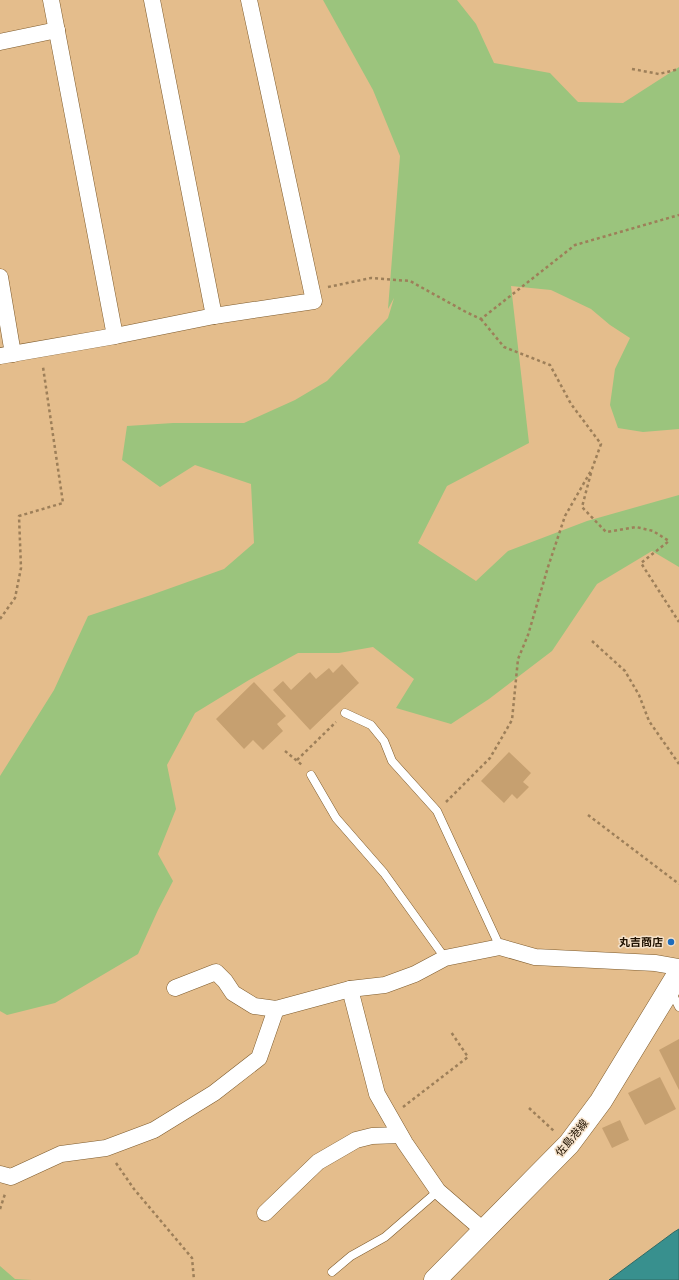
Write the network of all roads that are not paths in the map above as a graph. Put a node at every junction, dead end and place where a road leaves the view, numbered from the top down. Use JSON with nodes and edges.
{"nodes":[{"id":1,"x":51,"y":0,"type":"edge"},
{"id":2,"x":152,"y":0,"type":"edge"},
{"id":3,"x":249,"y":0,"type":"edge"},
{"id":4,"x":57,"y":30,"type":"junction"},
{"id":5,"x":0,"y":42,"type":"edge"},
{"id":6,"x":0,"y":277,"type":"edge"},
{"id":7,"x":214,"y":316,"type":"junction"},
{"id":8,"x":115,"y":336,"type":"junction"},
{"id":9,"x":7,"y":355,"type":"edge"},
{"id":10,"x":345,"y":714,"type":"road end"},
{"id":11,"x":311,"y":775,"type":"road end"},
{"id":12,"x":500,"y":947,"type":"junction"},
{"id":13,"x":445,"y":958,"type":"junction"},
{"id":14,"x":679,"y":967,"type":"edge"},
{"id":15,"x":175,"y":988,"type":"dead end"},
{"id":16,"x":350,"y":989,"type":"junction"},
{"id":17,"x":676,"y":990,"type":"edge"},
{"id":18,"x":276,"y":1009,"type":"junction"},
{"id":19,"x":400,"y":1135,"type":"junction"},
{"id":20,"x":0,"y":1174,"type":"edge"},
{"id":21,"x":438,"y":1191,"type":"junction"},
{"id":22,"x":265,"y":1213,"type":"dead end"},
{"id":23,"x":483,"y":1230,"type":"junction"},
{"id":24,"x":332,"y":1272,"type":"dead end"},
{"id":25,"x":435,"y":1280,"type":"edge"}],
"edges":[{"from":1,"to":4,"type":"street"},
{"from":2,"to":7,"type":"street"},
{"from":3,"to":7,"type":"street"},
{"from":4,"to":5,"type":"street"},
{"from":4,"to":8,"type":"street"},
{"from":6,"to":9,"type":"street"},
{"from":7,"to":8,"type":"street"},
{"from":8,"to":9,"type":"street"},
{"from":10,"to":12,"type":"lane"},
{"from":11,"to":13,"type":"lane"},
{"from":12,"to":13,"type":"street"},
{"from":12,"to":14,"type":"street"},
{"from":13,"to":16,"type":"street"},
{"from":15,"to":18,"type":"street"},
{"from":16,"to":18,"type":"street"},
{"from":16,"to":19,"type":"street"},
{"from":17,"to":23,"type":"main road","name":"佐島港線"},
{"from":18,"to":20,"type":"street"},
{"from":19,"to":21,"type":"street"},
{"from":19,"to":22,"type":"street"},
{"from":21,"to":23,"type":"street"},
{"from":21,"to":24,"type":"lane"},
{"from":23,"to":25,"type":"main road","name":"佐島港線"}]}
